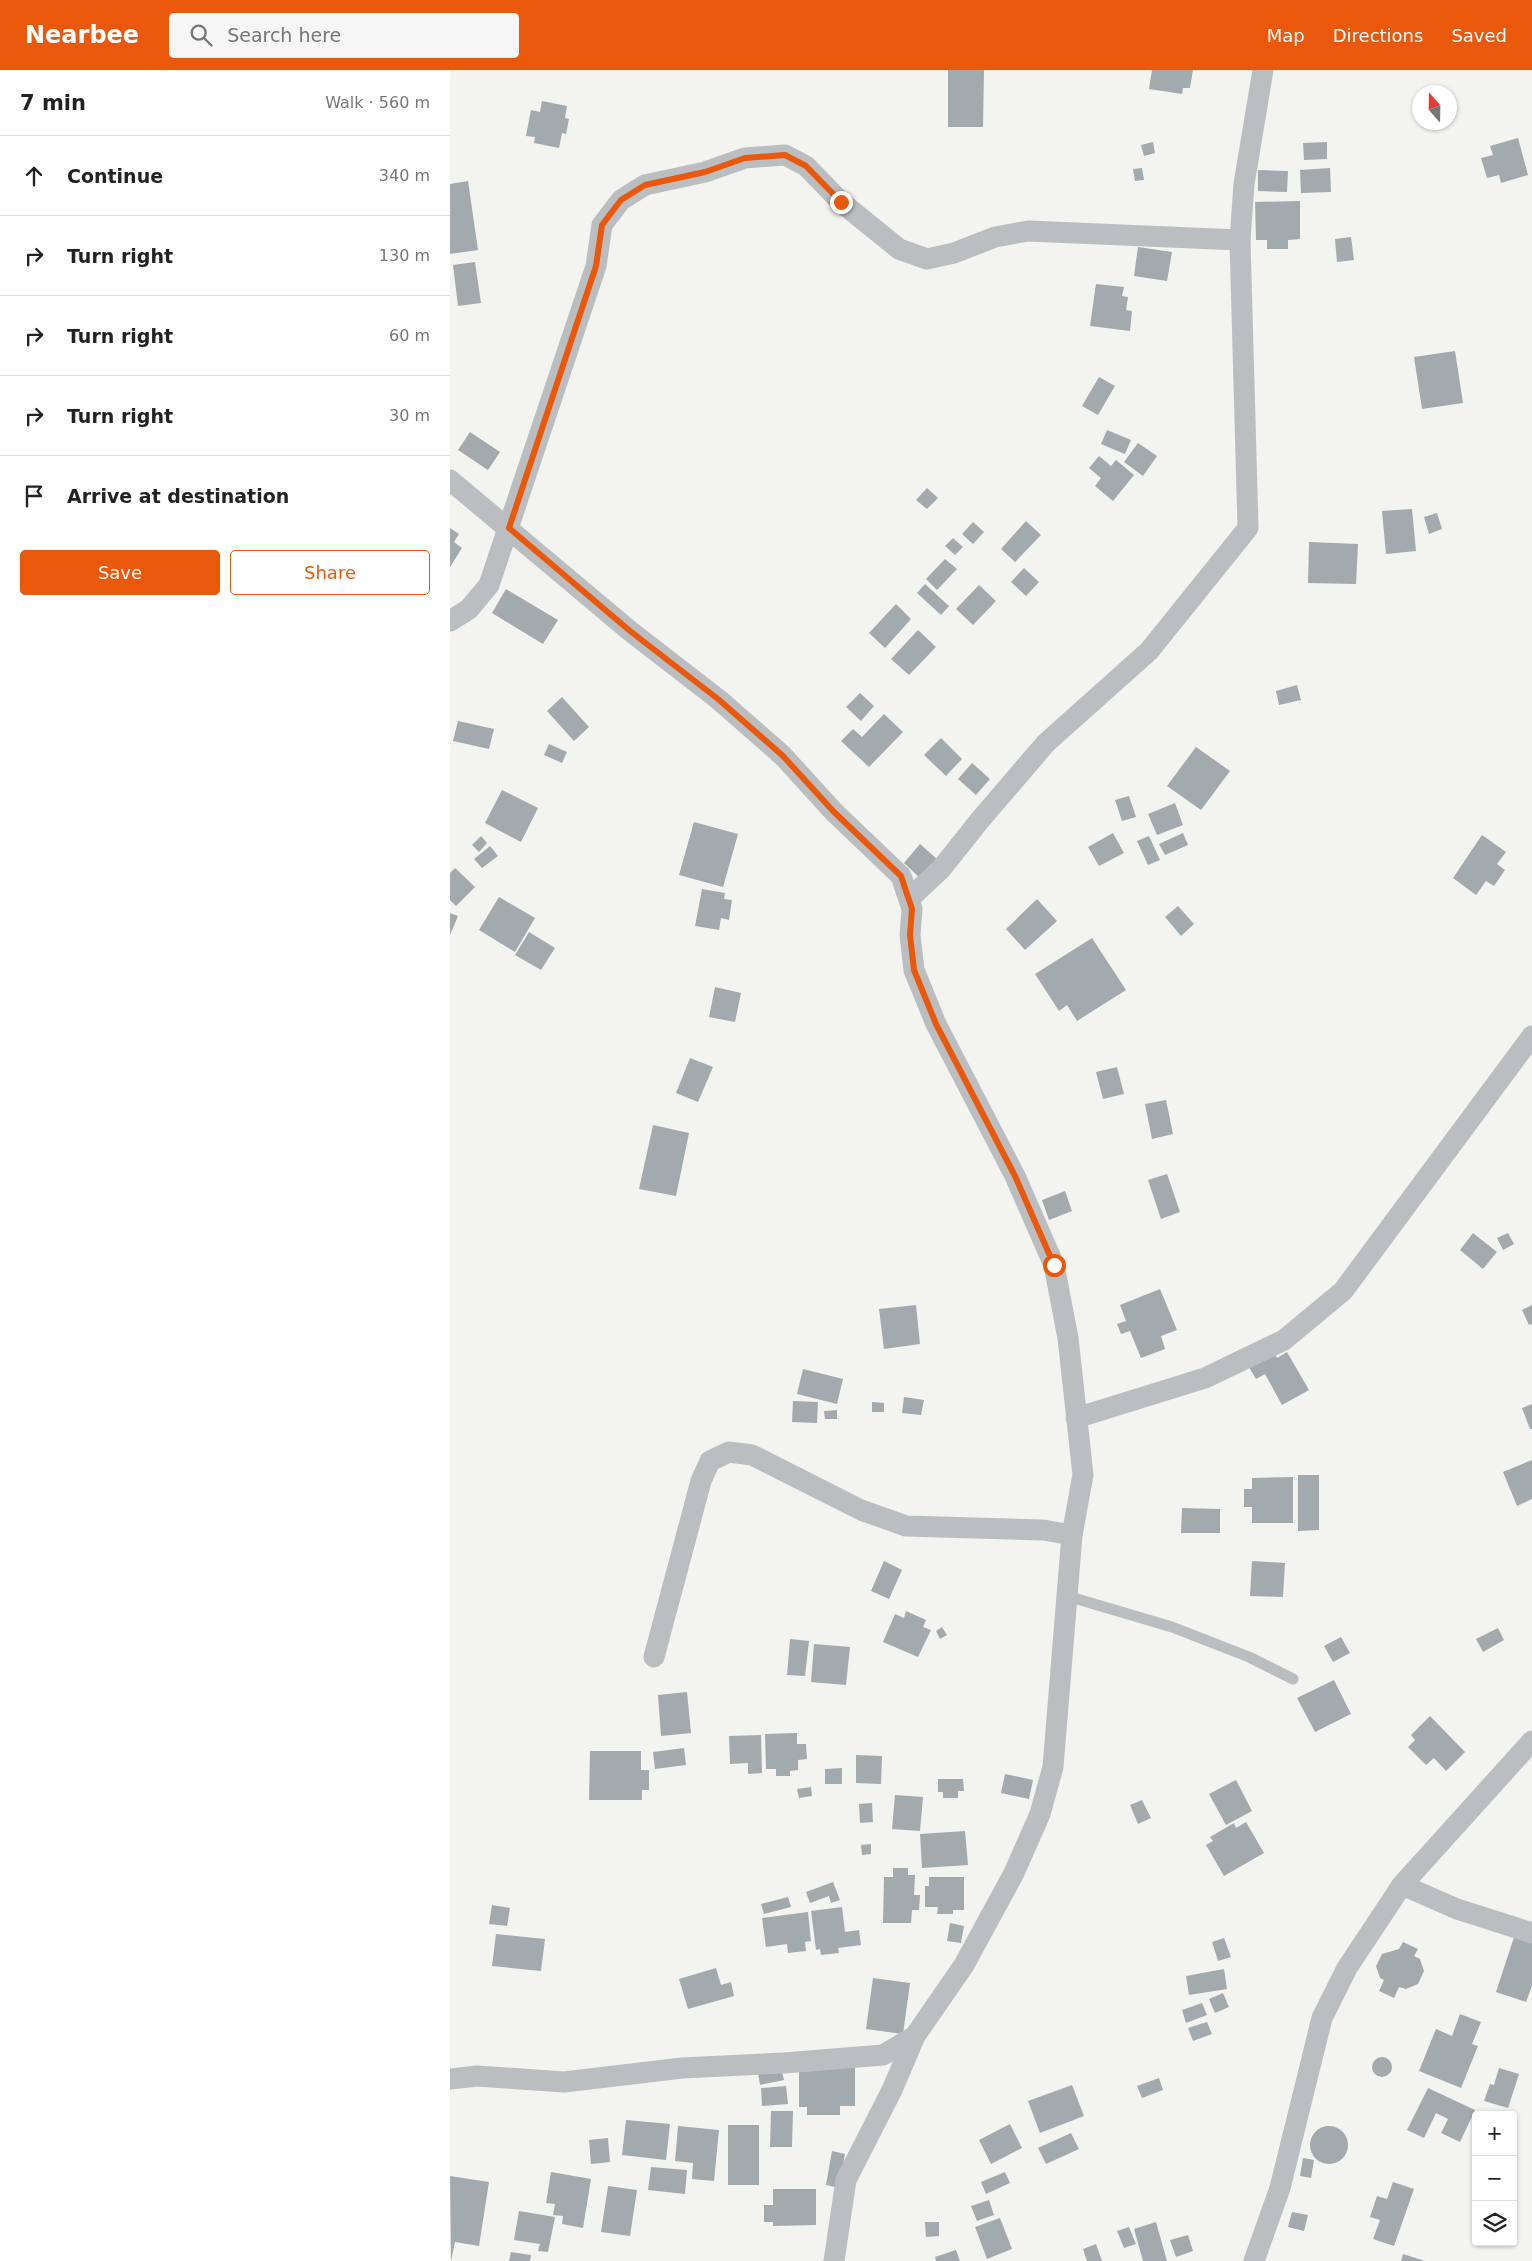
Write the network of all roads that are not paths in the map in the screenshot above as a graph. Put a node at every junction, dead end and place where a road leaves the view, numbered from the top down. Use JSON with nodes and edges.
{"nodes":[{"id":1,"x":1263,"y":70,"type":"edge"},
{"id":2,"x":1240,"y":240,"type":"junction"},
{"id":3,"x":450,"y":480,"type":"edge"},
{"id":4,"x":509,"y":528,"type":"junction"},
{"id":5,"x":450,"y":621,"type":"edge"},
{"id":6,"x":910,"y":898,"type":"junction"},
{"id":7,"x":1532,"y":1036,"type":"edge"},
{"id":8,"x":1076,"y":1418,"type":"junction"},
{"id":9,"x":1072,"y":1535,"type":"junction"},
{"id":10,"x":1067,"y":1596,"type":"junction"},
{"id":11,"x":654,"y":1657,"type":"dead end"},
{"id":12,"x":1293,"y":1679,"type":"dead end"},
{"id":13,"x":1532,"y":1741,"type":"edge"},
{"id":14,"x":1402,"y":1885,"type":"junction"},
{"id":15,"x":1532,"y":1933,"type":"edge"},
{"id":16,"x":915,"y":2036,"type":"junction"},
{"id":17,"x":450,"y":2079,"type":"edge"},
{"id":18,"x":834,"y":2261,"type":"edge"},
{"id":19,"x":1254,"y":2261,"type":"edge"}],
"edges":[{"from":1,"to":2,"type":"street"},
{"from":2,"to":4,"type":"street"},
{"from":2,"to":6,"type":"street"},
{"from":3,"to":4,"type":"street"},
{"from":4,"to":5,"type":"street"},
{"from":4,"to":6,"type":"street"},
{"from":6,"to":8,"type":"street"},
{"from":7,"to":8,"type":"street"},
{"from":8,"to":9,"type":"street"},
{"from":9,"to":10,"type":"street"},
{"from":9,"to":11,"type":"street"},
{"from":10,"to":12,"type":"lane"},
{"from":10,"to":16,"type":"street"},
{"from":13,"to":14,"type":"street"},
{"from":14,"to":15,"type":"street"},
{"from":14,"to":19,"type":"street"},
{"from":16,"to":17,"type":"street"},
{"from":16,"to":18,"type":"street"}]}
